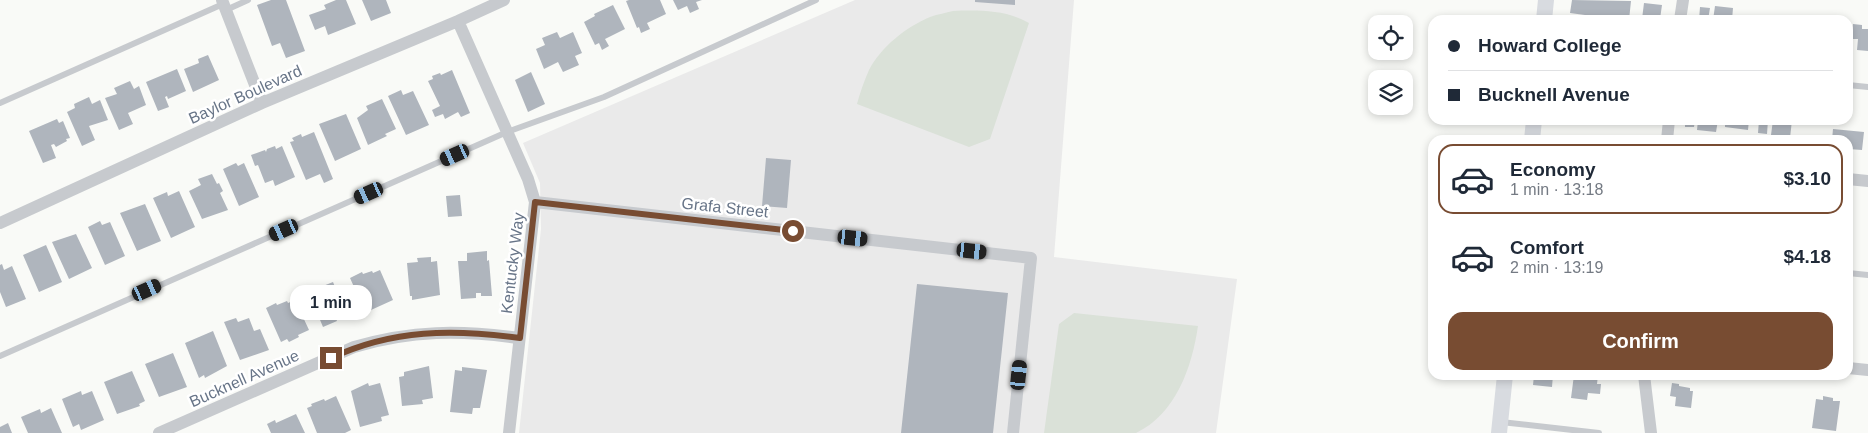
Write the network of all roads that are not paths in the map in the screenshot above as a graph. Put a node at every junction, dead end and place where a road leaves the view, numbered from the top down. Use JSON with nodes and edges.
{"nodes":[{"id":1,"x":248,"y":0,"type":"edge"},
{"id":2,"x":504,"y":0,"type":"edge"},
{"id":3,"x":816,"y":0,"type":"edge"},
{"id":4,"x":1546,"y":0,"type":"edge"},
{"id":5,"x":1682,"y":0,"type":"edge"},
{"id":6,"x":223,"y":5,"type":"edge"},
{"id":7,"x":1544,"y":15,"type":"edge"},
{"id":8,"x":1680,"y":15,"type":"edge"},
{"id":9,"x":458,"y":22,"type":"junction"},
{"id":10,"x":1853,"y":85,"type":"edge"},
{"id":11,"x":1868,"y":87,"type":"edge"},
{"id":12,"x":0,"y":103,"type":"edge"},
{"id":13,"x":262,"y":103,"type":"junction"},
{"id":14,"x":507,"y":132,"type":"junction"},
{"id":15,"x":1853,"y":180,"type":"edge"},
{"id":16,"x":1868,"y":181,"type":"edge"},
{"id":17,"x":535,"y":202,"type":"junction"},
{"id":18,"x":0,"y":223,"type":"edge"},
{"id":19,"x":1853,"y":274,"type":"edge"},
{"id":20,"x":1868,"y":275,"type":"edge"},
{"id":21,"x":520,"y":338,"type":"junction"},
{"id":22,"x":0,"y":356,"type":"edge"},
{"id":23,"x":1853,"y":368,"type":"edge"},
{"id":24,"x":1868,"y":370,"type":"edge"},
{"id":25,"x":1505,"y":380,"type":"edge"},
{"id":26,"x":1645,"y":380,"type":"edge"},
{"id":27,"x":1500,"y":428,"type":"edge"},
{"id":28,"x":159,"y":433,"type":"edge"},
{"id":29,"x":509,"y":433,"type":"edge"},
{"id":30,"x":1013,"y":433,"type":"edge"},
{"id":31,"x":1599,"y":433,"type":"edge"},
{"id":32,"x":1651,"y":433,"type":"edge"}],
"edges":[{"from":1,"to":6,"type":"lane"},
{"from":2,"to":9,"type":"street","name":"Baylor Boulevard"},
{"from":3,"to":14,"type":"lane"},
{"from":4,"to":7,"type":"street"},
{"from":5,"to":8,"type":"street"},
{"from":6,"to":12,"type":"lane"},
{"from":6,"to":13,"type":"street"},
{"from":9,"to":13,"type":"street","name":"Baylor Boulevard"},
{"from":9,"to":14,"type":"street","name":"Kentucky Way"},
{"from":10,"to":11,"type":"lane"},
{"from":13,"to":18,"type":"street","name":"Baylor Boulevard"},
{"from":14,"to":17,"type":"street","name":"Kentucky Way"},
{"from":14,"to":22,"type":"lane"},
{"from":15,"to":16,"type":"street"},
{"from":17,"to":21,"type":"street","name":"Kentucky Way"},
{"from":17,"to":30,"type":"street","name":"Grafa Street"},
{"from":19,"to":20,"type":"lane"},
{"from":21,"to":28,"type":"street","name":"Bucknell Avenue"},
{"from":21,"to":29,"type":"street","name":"Kentucky Way"},
{"from":23,"to":24,"type":"street"},
{"from":25,"to":27,"type":"street"},
{"from":26,"to":32,"type":"street"},
{"from":27,"to":31,"type":"lane"}]}
